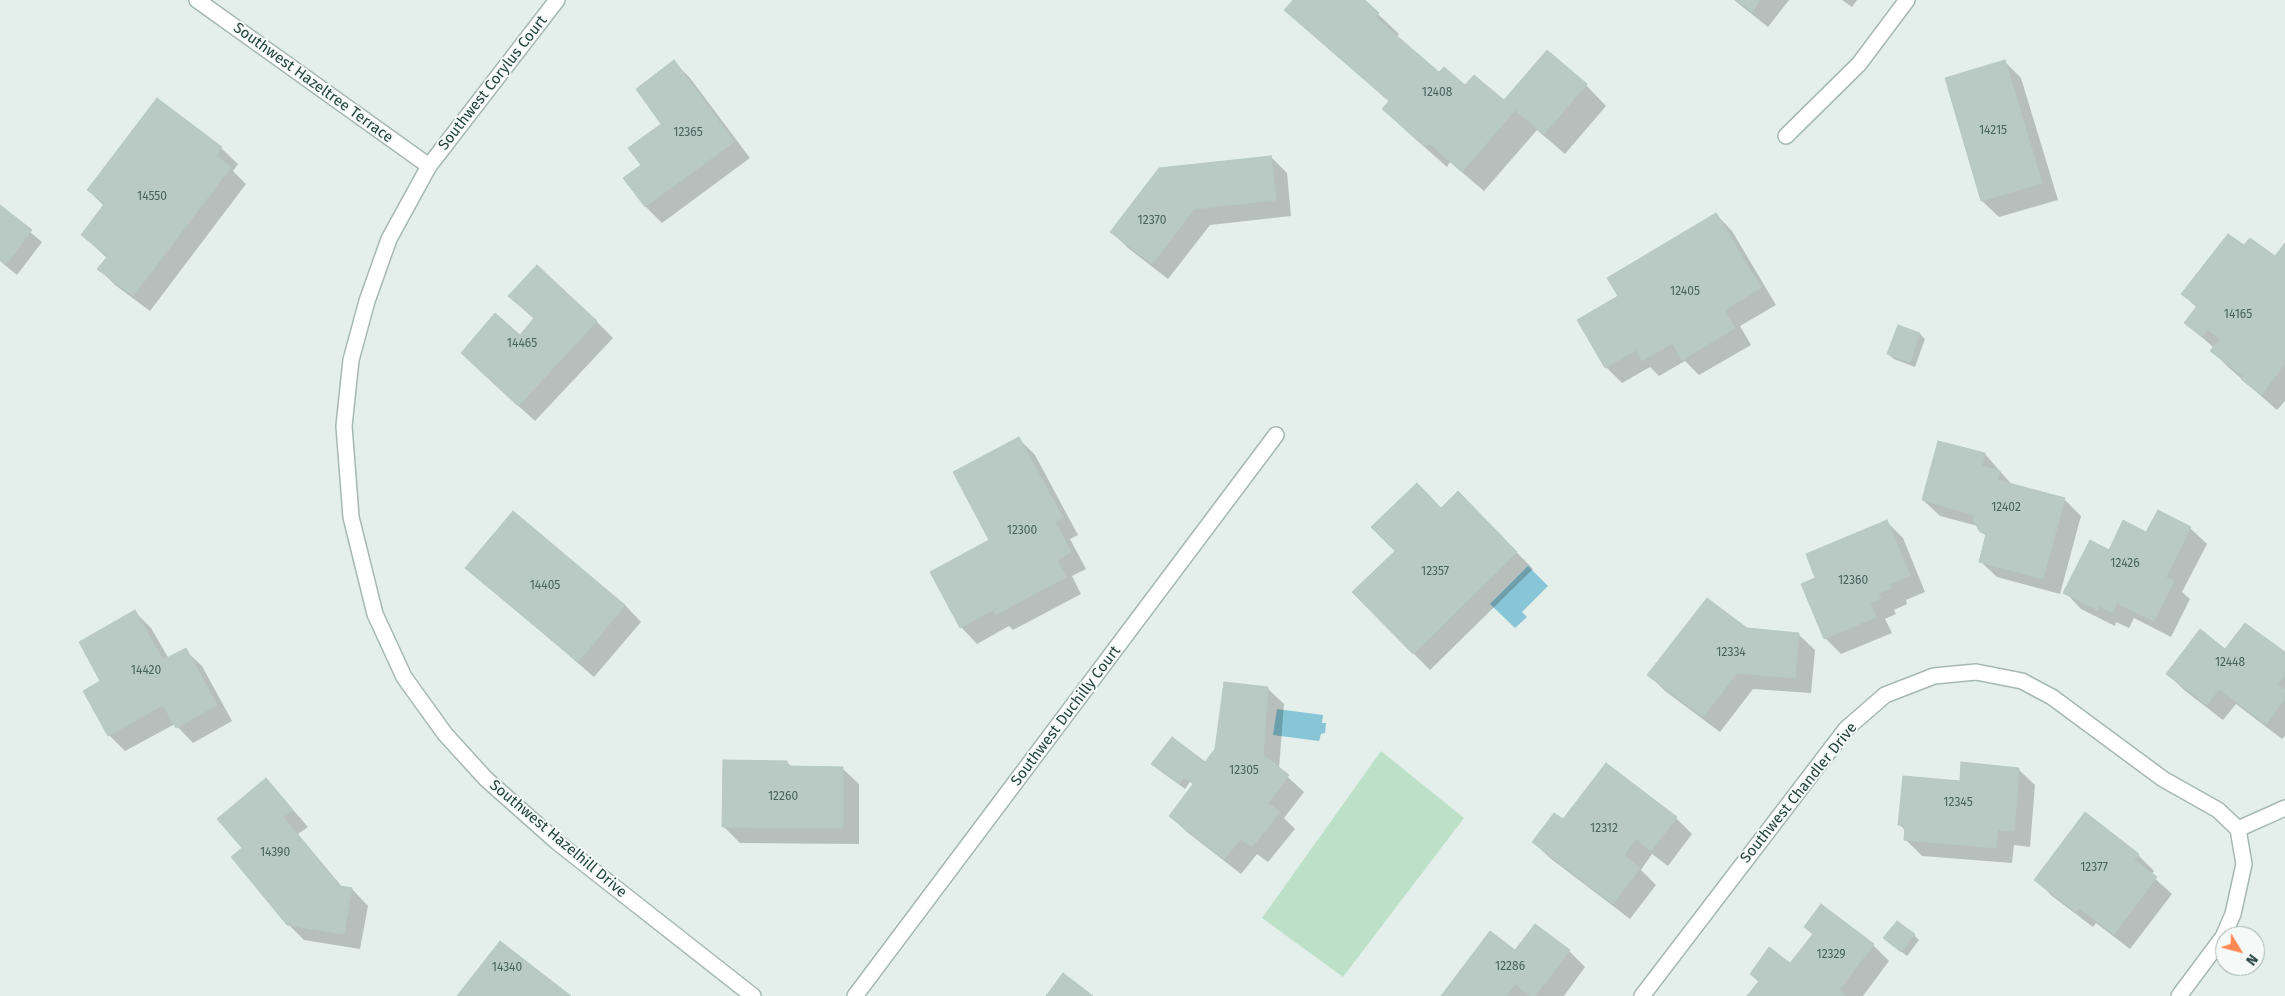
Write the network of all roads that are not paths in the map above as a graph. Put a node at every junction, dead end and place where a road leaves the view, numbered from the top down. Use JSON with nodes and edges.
{"nodes":[{"id":1,"x":197,"y":0,"type":"edge"},
{"id":2,"x":557,"y":0,"type":"edge"},
{"id":3,"x":1907,"y":0,"type":"edge"},
{"id":4,"x":1786,"y":136,"type":"dead end"},
{"id":5,"x":429,"y":166,"type":"junction"},
{"id":6,"x":1276,"y":435,"type":"dead end"},
{"id":7,"x":2285,"y":808,"type":"edge"},
{"id":8,"x":2238,"y":828,"type":"junction"},
{"id":9,"x":753,"y":996,"type":"edge"},
{"id":10,"x":855,"y":996,"type":"edge"},
{"id":11,"x":1642,"y":996,"type":"edge"},
{"id":12,"x":2179,"y":996,"type":"edge"}],
"edges":[{"from":1,"to":5,"type":"street","name":"Southwest Hazeltree Terrace"},
{"from":2,"to":5,"type":"street","name":"Southwest Corylus Court"},
{"from":3,"to":4,"type":"street"},
{"from":5,"to":9,"type":"street","name":"Southwest Hazelhill Drive"},
{"from":6,"to":10,"type":"street","name":"Southwest Duchilly Court"},
{"from":7,"to":8,"type":"street"},
{"from":8,"to":11,"type":"street","name":"Southwest Chandler Drive"},
{"from":8,"to":12,"type":"street"}]}
